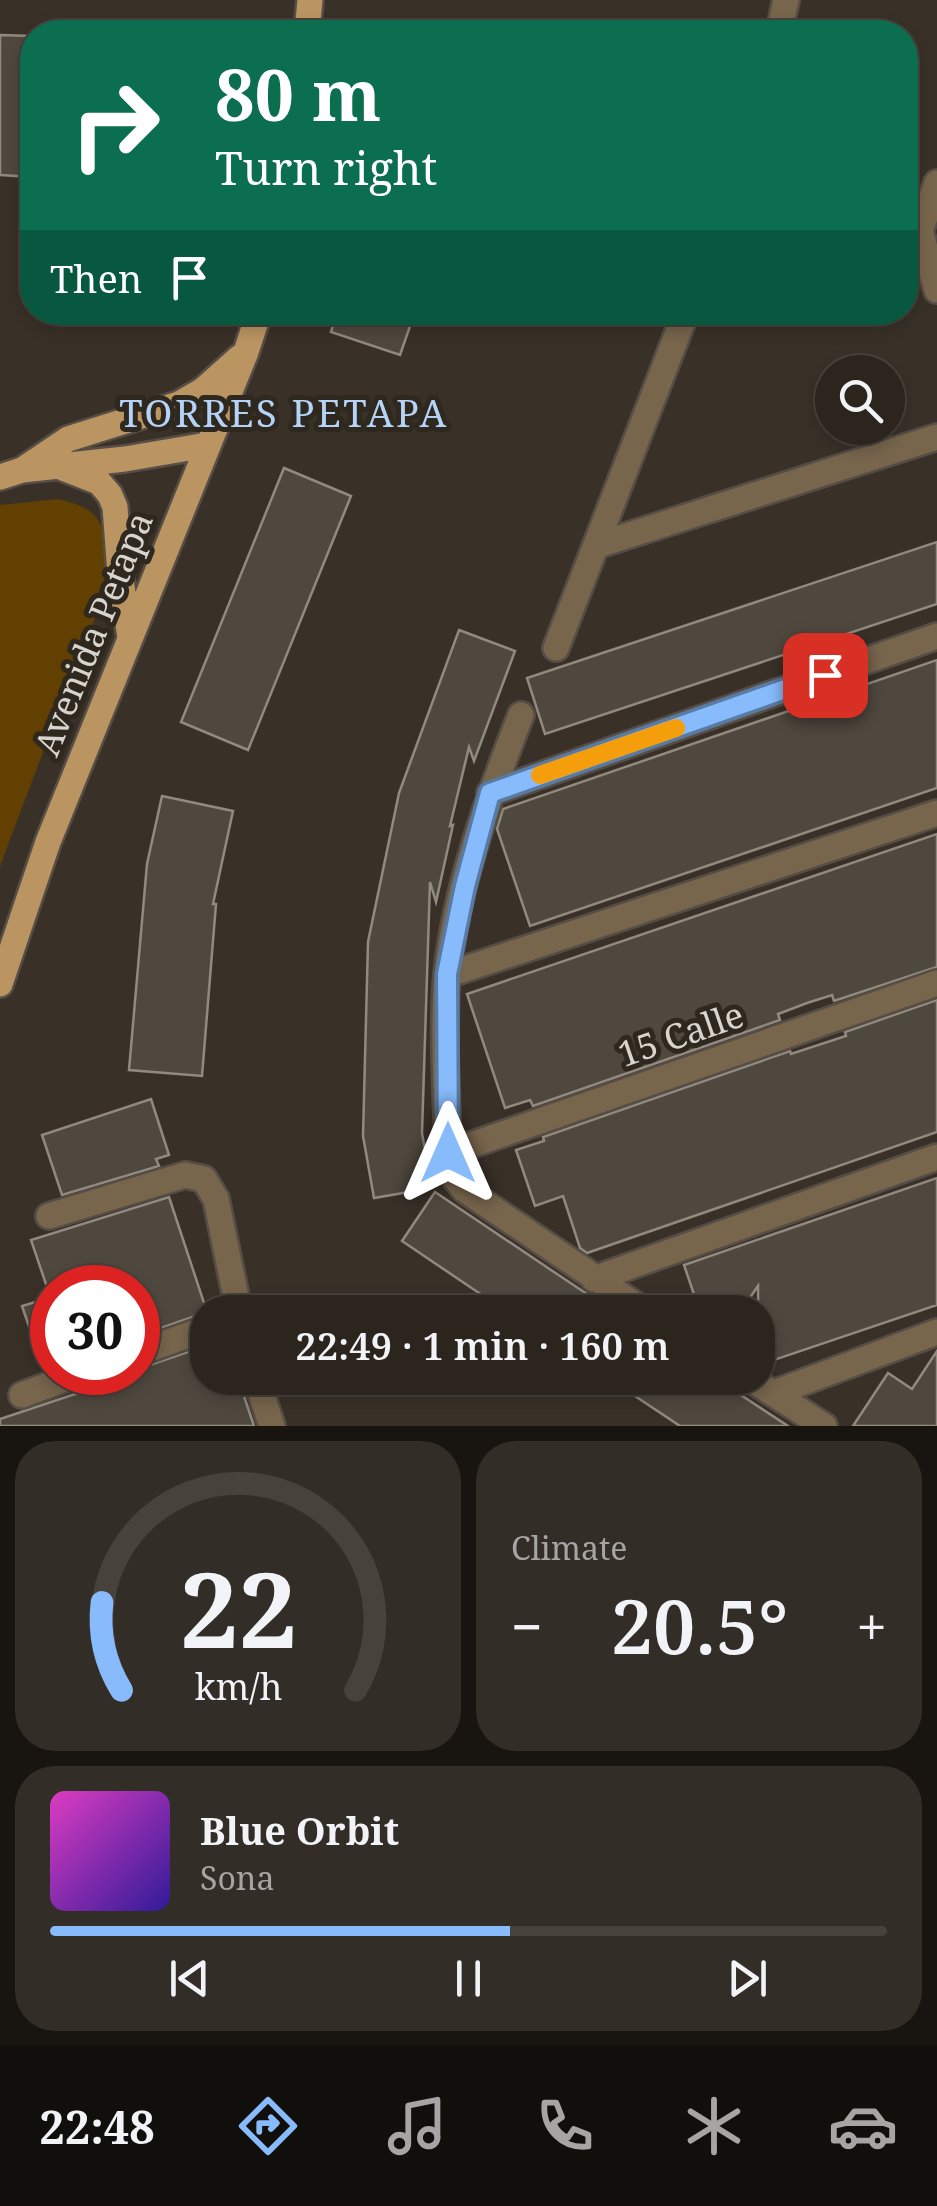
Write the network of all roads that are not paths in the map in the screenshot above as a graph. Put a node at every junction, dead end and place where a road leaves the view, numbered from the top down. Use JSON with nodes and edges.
{"nodes":[{"id":1,"x":937,"y":183,"type":"edge"},
{"id":2,"x":918,"y":221,"type":"edge"},
{"id":3,"x":918,"y":247,"type":"edge"},
{"id":4,"x":937,"y":290,"type":"edge"},
{"id":5,"x":255,"y":325,"type":"edge"},
{"id":6,"x":681,"y":325,"type":"edge"},
{"id":7,"x":246,"y":352,"type":"junction"},
{"id":8,"x":937,"y":437,"type":"edge"},
{"id":9,"x":207,"y":445,"type":"junction"},
{"id":10,"x":59,"y":466,"type":"junction"},
{"id":11,"x":11,"y":474,"type":"edge"},
{"id":12,"x":598,"y":545,"type":"junction"},
{"id":13,"x":937,"y":636,"type":"edge"},
{"id":14,"x":131,"y":641,"type":"junction"},
{"id":15,"x":556,"y":648,"type":"dead end"},
{"id":16,"x":521,"y":714,"type":"dead end"},
{"id":17,"x":490,"y":793,"type":"junction"},
{"id":18,"x":937,"y":813,"type":"edge"},
{"id":19,"x":447,"y":974,"type":"junction"},
{"id":20,"x":937,"y":983,"type":"edge"},
{"id":21,"x":0,"y":984,"type":"edge"},
{"id":22,"x":448,"y":1153,"type":"junction"},
{"id":23,"x":937,"y":1157,"type":"edge"},
{"id":24,"x":49,"y":1216,"type":"dead end"},
{"id":25,"x":594,"y":1279,"type":"junction"},
{"id":26,"x":236,"y":1295,"type":"edge"},
{"id":27,"x":619,"y":1295,"type":"edge"},
{"id":28,"x":937,"y":1332,"type":"edge"},
{"id":29,"x":190,"y":1334,"type":"edge"},
{"id":30,"x":160,"y":1345,"type":"edge"},
{"id":31,"x":30,"y":1391,"type":"edge"},
{"id":32,"x":775,"y":1393,"type":"edge"},
{"id":33,"x":22,"y":1394,"type":"dead end"},
{"id":34,"x":775,"y":1394,"type":"edge"},
{"id":35,"x":262,"y":1395,"type":"edge"},
{"id":36,"x":272,"y":1426,"type":"edge"},
{"id":37,"x":824,"y":1426,"type":"edge"}],
"edges":[{"from":1,"to":2,"type":"street"},
{"from":3,"to":4,"type":"street"},
{"from":5,"to":7,"type":"main road","name":"Avenida Petapa"},
{"from":6,"to":12,"type":"street"},
{"from":7,"to":9,"type":"main road","name":"Avenida Petapa"},
{"from":7,"to":11,"type":"main road"},
{"from":8,"to":12,"type":"street"},
{"from":9,"to":10,"type":"main road"},
{"from":9,"to":14,"type":"main road","name":"Avenida Petapa"},
{"from":10,"to":11,"type":"main road"},
{"from":10,"to":14,"type":"main road"},
{"from":12,"to":15,"type":"street"},
{"from":13,"to":17,"type":"street"},
{"from":14,"to":21,"type":"main road","name":"Avenida Petapa"},
{"from":16,"to":17,"type":"street"},
{"from":17,"to":19,"type":"street"},
{"from":18,"to":19,"type":"street"},
{"from":19,"to":22,"type":"street"},
{"from":20,"to":22,"type":"street","name":"15 Calle"},
{"from":22,"to":25,"type":"street"},
{"from":23,"to":25,"type":"street"},
{"from":24,"to":26,"type":"street"},
{"from":25,"to":27,"type":"street"},
{"from":28,"to":32,"type":"street"},
{"from":29,"to":30,"type":"street"},
{"from":31,"to":33,"type":"street"},
{"from":34,"to":37,"type":"street"},
{"from":35,"to":36,"type":"street"}]}
